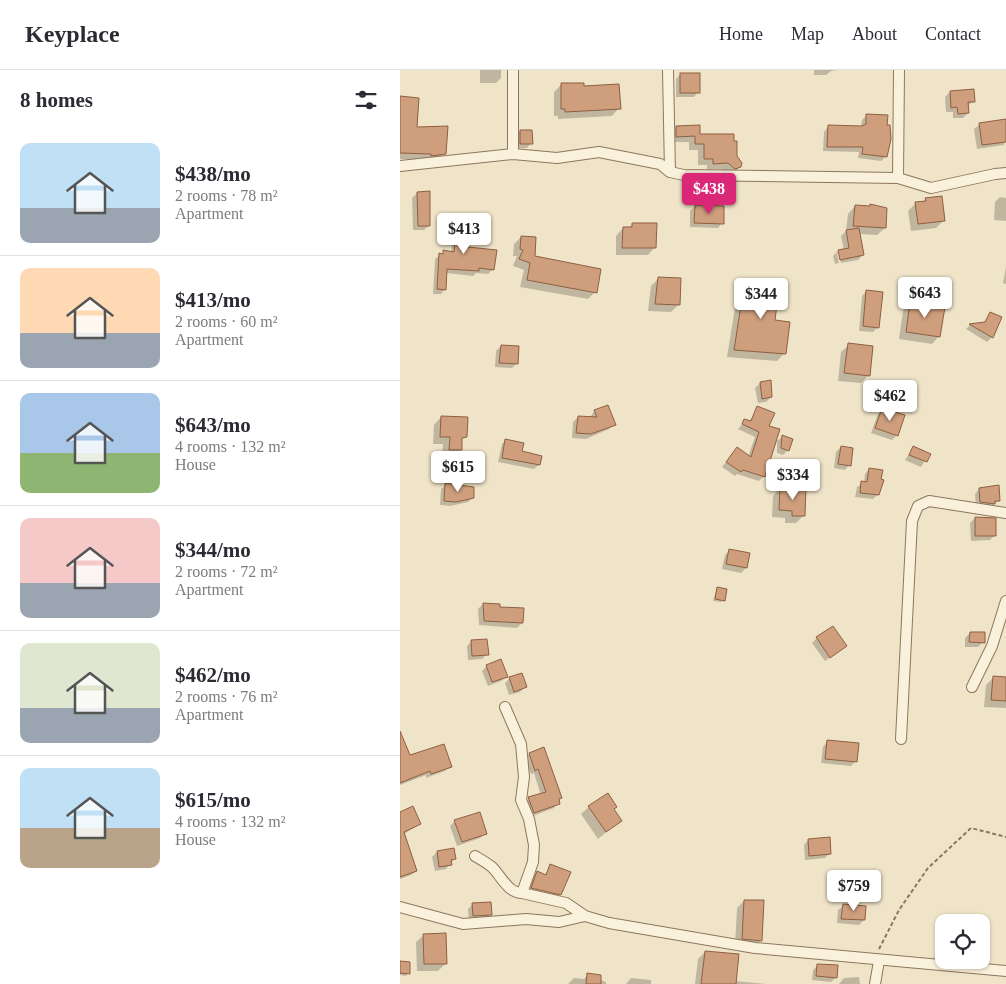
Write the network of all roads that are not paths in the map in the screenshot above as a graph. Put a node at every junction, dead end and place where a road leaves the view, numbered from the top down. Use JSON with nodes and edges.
{"nodes":[{"id":1,"x":513,"y":70,"type":"edge"},
{"id":2,"x":668,"y":70,"type":"edge"},
{"id":3,"x":899,"y":70,"type":"edge"},
{"id":4,"x":513,"y":154,"type":"junction"},
{"id":5,"x":400,"y":166,"type":"edge"},
{"id":6,"x":670,"y":172,"type":"junction"},
{"id":7,"x":1006,"y":173,"type":"edge"},
{"id":8,"x":898,"y":178,"type":"junction"},
{"id":9,"x":1006,"y":513,"type":"edge"},
{"id":10,"x":1006,"y":602,"type":"edge"},
{"id":11,"x":972,"y":687,"type":"dead end"},
{"id":12,"x":505,"y":707,"type":"dead end"},
{"id":13,"x":901,"y":739,"type":"dead end"},
{"id":14,"x":475,"y":856,"type":"dead end"},
{"id":15,"x":522,"y":893,"type":"junction"},
{"id":16,"x":400,"y":907,"type":"edge"},
{"id":17,"x":585,"y":916,"type":"junction"},
{"id":18,"x":876,"y":960,"type":"junction"},
{"id":19,"x":1006,"y":971,"type":"edge"},
{"id":20,"x":875,"y":984,"type":"edge"}],
"edges":[{"from":1,"to":4,"type":"street"},
{"from":2,"to":6,"type":"street"},
{"from":3,"to":8,"type":"street"},
{"from":4,"to":5,"type":"street"},
{"from":4,"to":6,"type":"street"},
{"from":6,"to":8,"type":"street"},
{"from":7,"to":8,"type":"street"},
{"from":9,"to":13,"type":"street"},
{"from":10,"to":11,"type":"street"},
{"from":12,"to":15,"type":"street"},
{"from":14,"to":15,"type":"street"},
{"from":15,"to":17,"type":"street"},
{"from":16,"to":17,"type":"street"},
{"from":17,"to":18,"type":"street"},
{"from":18,"to":19,"type":"street"},
{"from":18,"to":20,"type":"street"}]}
